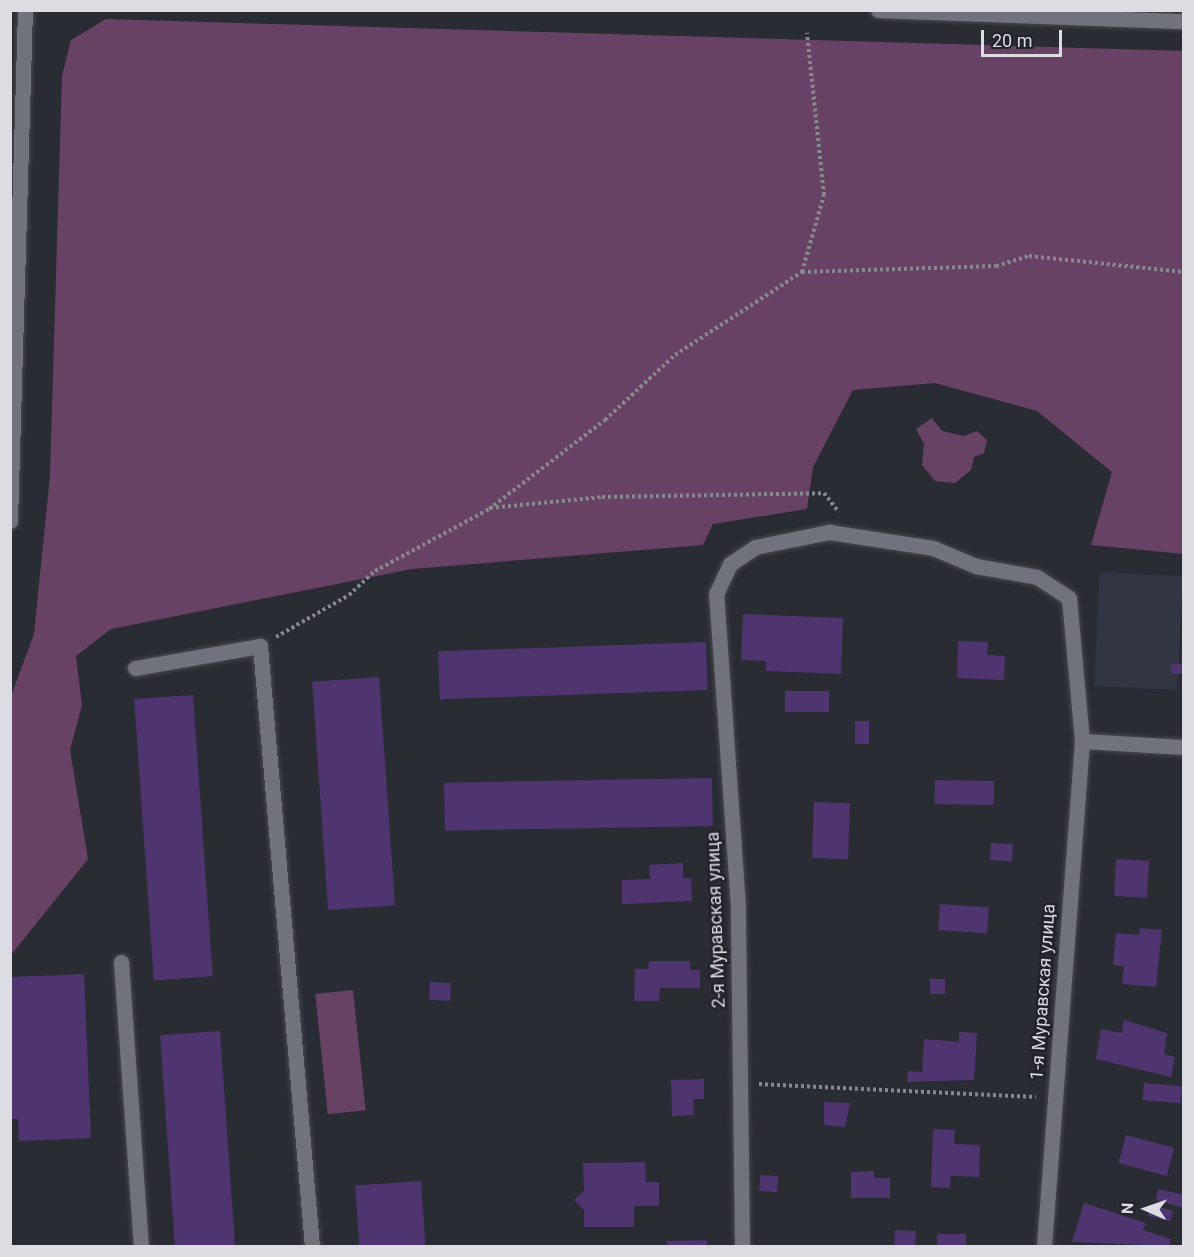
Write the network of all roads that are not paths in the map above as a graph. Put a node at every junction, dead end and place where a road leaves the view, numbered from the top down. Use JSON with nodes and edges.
{"nodes":[{"id":1,"x":25,"y":10,"type":"edge"},
{"id":2,"x":878,"y":10,"type":"edge"},
{"id":3,"x":1184,"y":21,"type":"edge"},
{"id":4,"x":10,"y":521,"type":"edge"},
{"id":5,"x":1069,"y":598,"type":"joint"},
{"id":6,"x":135,"y":668,"type":"dead end"},
{"id":7,"x":1082,"y":741,"type":"junction"},
{"id":8,"x":1184,"y":747,"type":"edge"},
{"id":9,"x":121,"y":962,"type":"dead end"},
{"id":10,"x":141,"y":1246,"type":"edge"},
{"id":11,"x":312,"y":1246,"type":"edge"},
{"id":12,"x":742,"y":1246,"type":"edge"},
{"id":13,"x":1044,"y":1246,"type":"edge"}],
"edges":[{"from":1,"to":4,"type":"street"},
{"from":2,"to":3,"type":"street"},
{"from":5,"to":7,"type":"street","name":"1-я Муравская улица"},
{"from":5,"to":12,"type":"street","name":"2-я Муравская улица"},
{"from":6,"to":11,"type":"street"},
{"from":7,"to":8,"type":"street"},
{"from":7,"to":13,"type":"street","name":"1-я Муравская улица"},
{"from":9,"to":10,"type":"street"}]}
